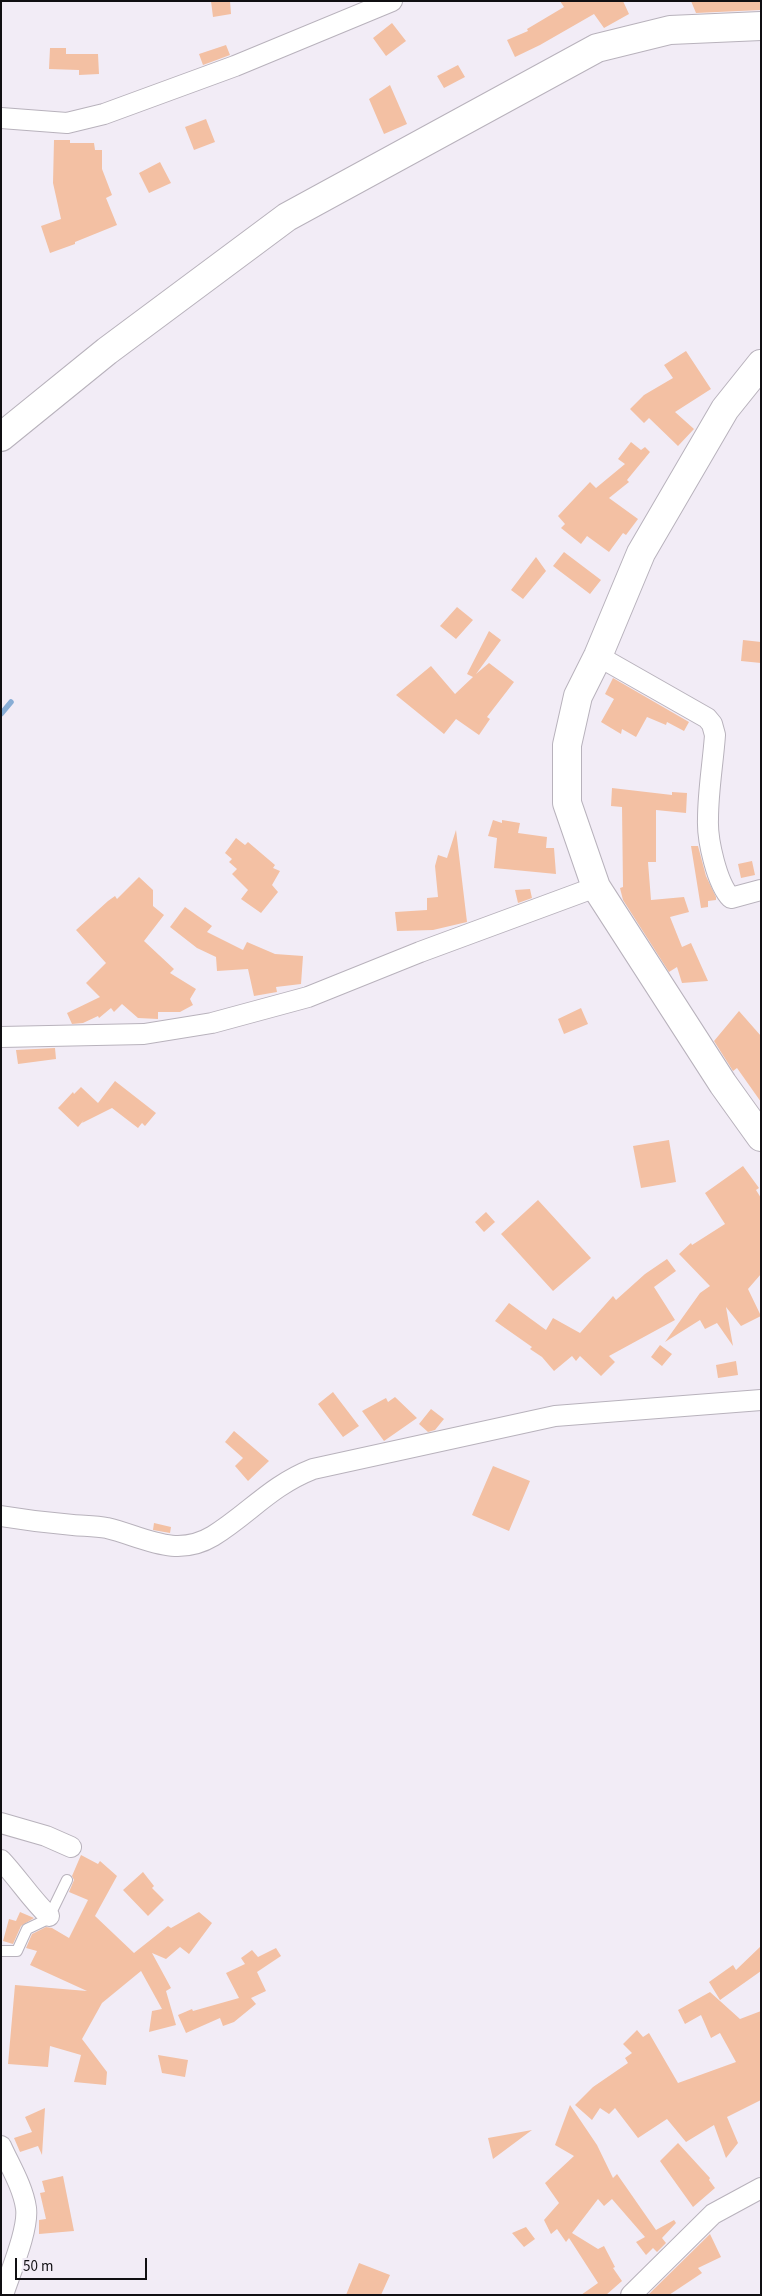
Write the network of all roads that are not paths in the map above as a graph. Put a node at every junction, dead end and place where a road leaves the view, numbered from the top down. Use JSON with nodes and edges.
{"nodes":[{"id":1,"x":392,"y":1,"type":"edge"},
{"id":2,"x":761,"y":26,"type":"edge"},
{"id":3,"x":1,"y":118,"type":"edge"},
{"id":4,"x":761,"y":364,"type":"edge"},
{"id":5,"x":1,"y":437,"type":"edge"},
{"id":6,"x":598,"y":656,"type":"junction"},
{"id":7,"x":596,"y":887,"type":"junction"},
{"id":8,"x":761,"y":890,"type":"edge"},
{"id":9,"x":1,"y":1037,"type":"edge"},
{"id":10,"x":761,"y":1137,"type":"edge"},
{"id":11,"x":761,"y":1400,"type":"edge"},
{"id":12,"x":1,"y":1516,"type":"edge"},
{"id":13,"x":1,"y":1823,"type":"edge"},
{"id":14,"x":71,"y":1847,"type":"dead end"},
{"id":15,"x":1,"y":1860,"type":"edge"},
{"id":16,"x":67,"y":1880,"type":"dead end"},
{"id":17,"x":49,"y":1916,"type":"junction"},
{"id":18,"x":1,"y":1951,"type":"edge"},
{"id":19,"x":1,"y":2146,"type":"edge"},
{"id":20,"x":761,"y":2188,"type":"edge"},
{"id":21,"x":3,"y":2295,"type":"edge"},
{"id":22,"x":631,"y":2295,"type":"edge"}],
"edges":[{"from":1,"to":3,"type":"street"},
{"from":2,"to":5,"type":"main road"},
{"from":4,"to":6,"type":"main road"},
{"from":6,"to":7,"type":"main road"},
{"from":6,"to":8,"type":"street"},
{"from":7,"to":9,"type":"street"},
{"from":7,"to":10,"type":"main road"},
{"from":11,"to":12,"type":"street"},
{"from":13,"to":14,"type":"street"},
{"from":15,"to":17,"type":"street"},
{"from":16,"to":17,"type":"lane"},
{"from":17,"to":18,"type":"lane"},
{"from":19,"to":21,"type":"street"},
{"from":20,"to":22,"type":"street"}]}
